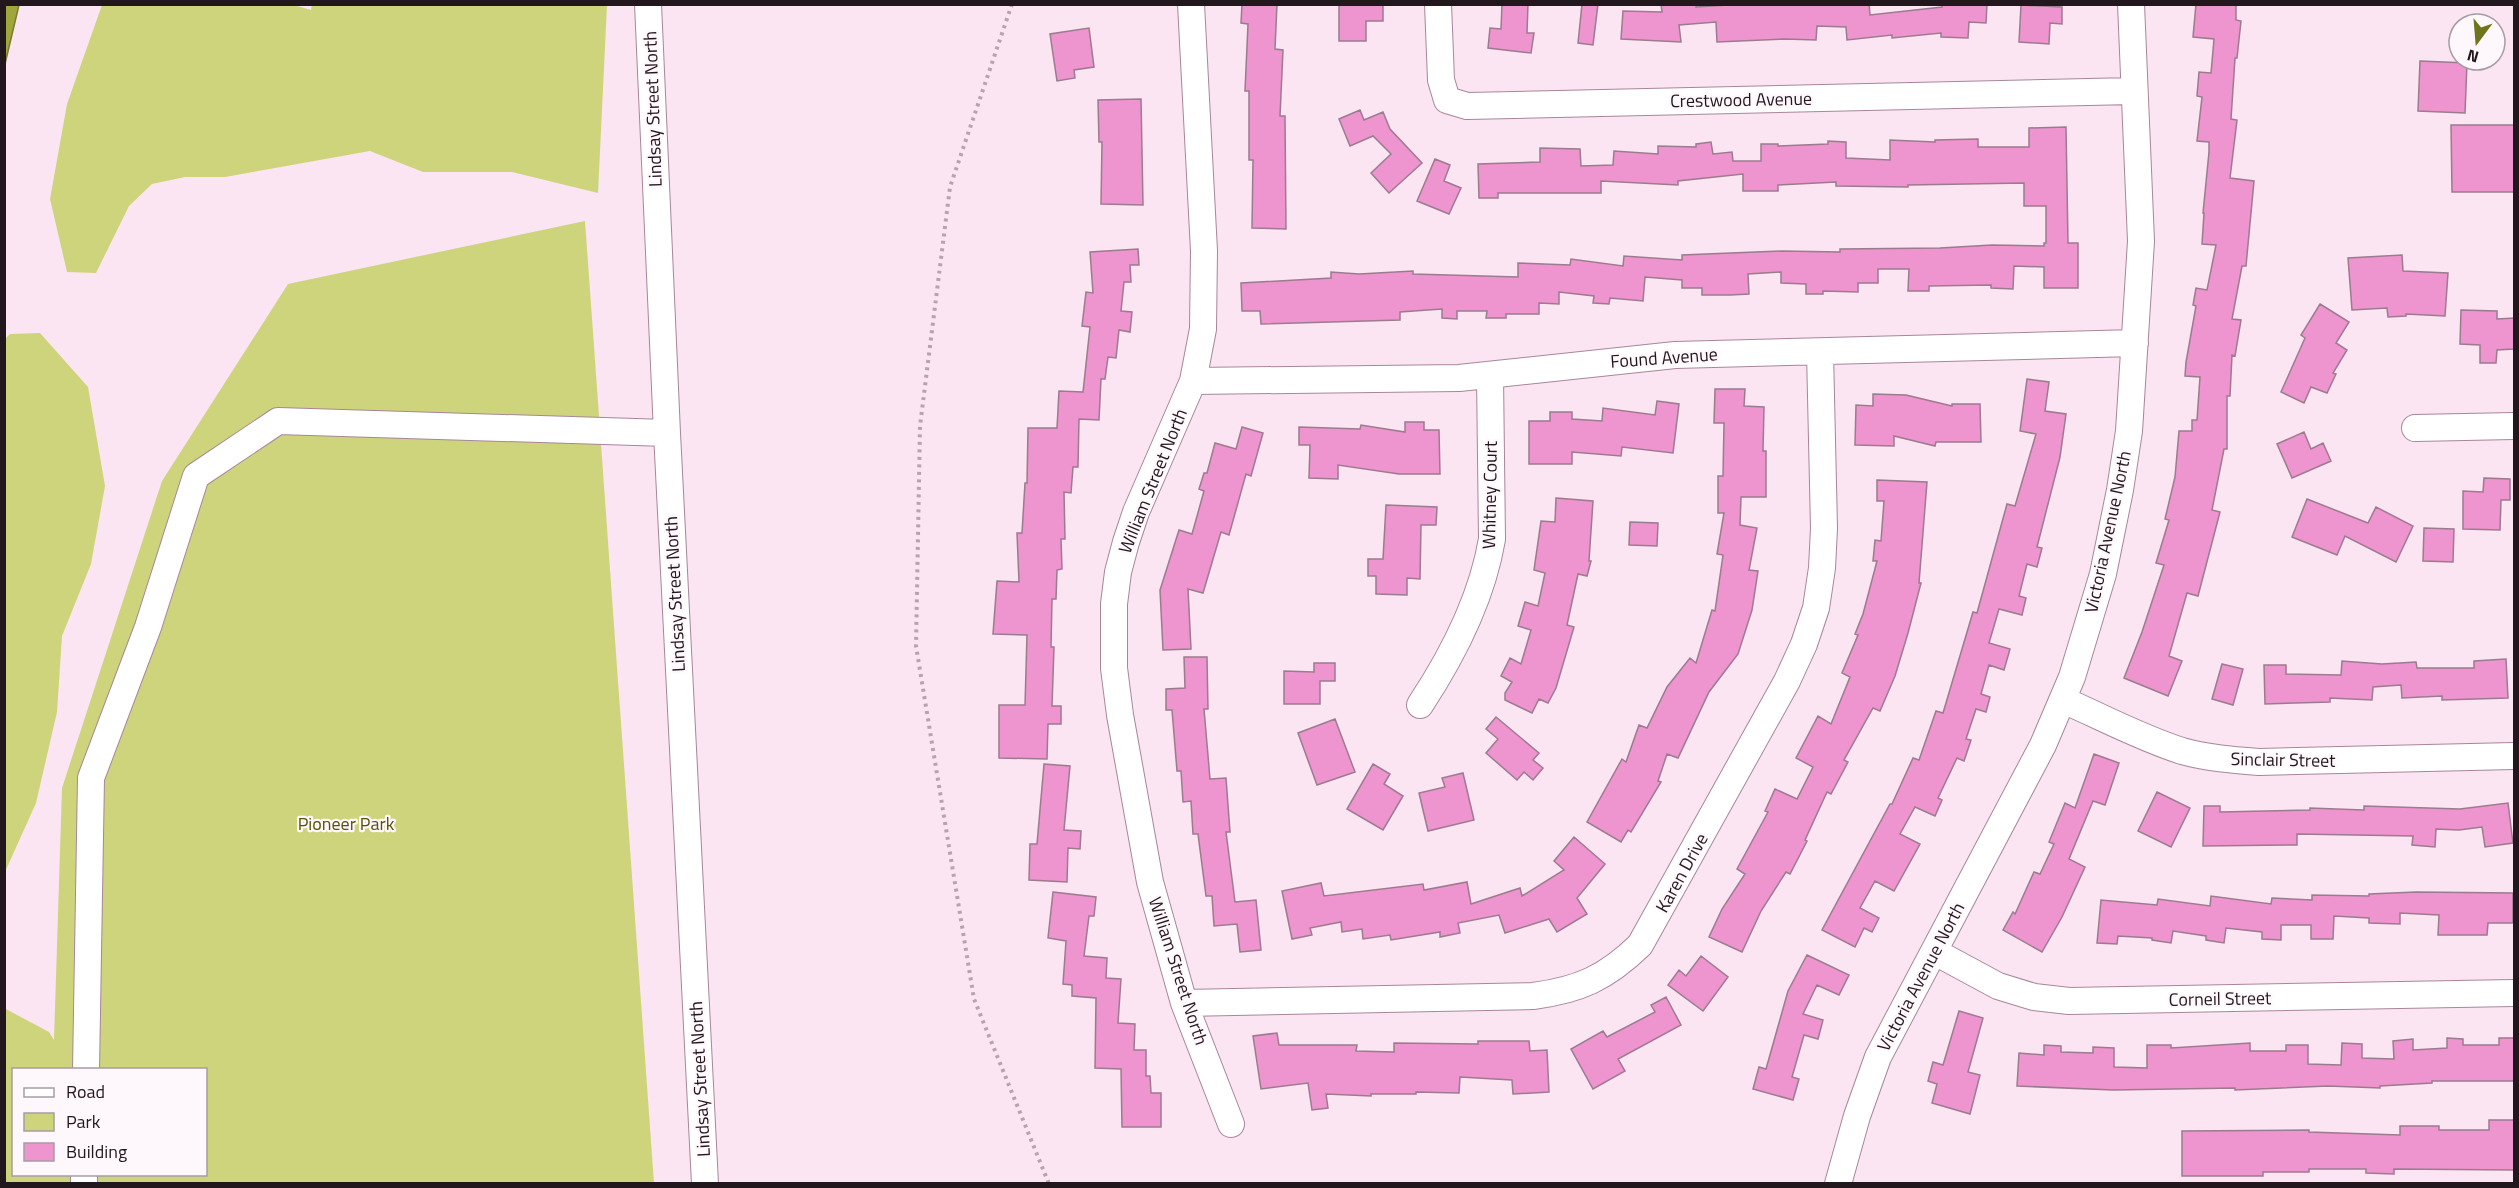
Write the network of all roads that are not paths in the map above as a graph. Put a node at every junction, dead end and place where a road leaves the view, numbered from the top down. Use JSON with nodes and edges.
{"nodes":[{"id":1,"x":648,"y":4,"type":"edge"},
{"id":2,"x":1191,"y":4,"type":"edge"},
{"id":3,"x":1438,"y":4,"type":"edge"},
{"id":4,"x":2131,"y":4,"type":"edge"},
{"id":5,"x":2133,"y":91,"type":"junction"},
{"id":6,"x":2134,"y":343,"type":"junction"},
{"id":7,"x":1820,"y":352,"type":"junction"},
{"id":8,"x":1490,"y":376,"type":"junction"},
{"id":9,"x":1193,"y":381,"type":"junction"},
{"id":10,"x":2514,"y":426,"type":"edge"},
{"id":11,"x":2415,"y":428,"type":"dead end"},
{"id":12,"x":667,"y":433,"type":"junction"},
{"id":13,"x":2063,"y":700,"type":"junction"},
{"id":14,"x":1420,"y":705,"type":"dead end"},
{"id":15,"x":2514,"y":756,"type":"edge"},
{"id":16,"x":1935,"y":952,"type":"junction"},
{"id":17,"x":2514,"y":993,"type":"edge"},
{"id":18,"x":1184,"y":1003,"type":"junction"},
{"id":19,"x":86,"y":1068,"type":"edge"},
{"id":20,"x":1232,"y":1124,"type":"dead end"},
{"id":21,"x":705,"y":1184,"type":"edge"},
{"id":22,"x":1838,"y":1184,"type":"edge"}],
"edges":[{"from":1,"to":12,"type":"street","name":"Lindsay Street North"},
{"from":2,"to":9,"type":"street","name":"William Street North"},
{"from":3,"to":5,"type":"street","name":"Crestwood Avenue"},
{"from":4,"to":5,"type":"street","name":"Victoria Avenue North"},
{"from":5,"to":6,"type":"street","name":"Victoria Avenue North"},
{"from":6,"to":7,"type":"street","name":"Found Avenue"},
{"from":6,"to":13,"type":"street","name":"Victoria Avenue North"},
{"from":7,"to":8,"type":"street","name":"Found Avenue"},
{"from":7,"to":18,"type":"street","name":"Karen Drive"},
{"from":8,"to":9,"type":"street","name":"Found Avenue"},
{"from":8,"to":14,"type":"street","name":"Whitney Court"},
{"from":9,"to":18,"type":"street","name":"William Street North"},
{"from":10,"to":11,"type":"street"},
{"from":12,"to":19,"type":"street"},
{"from":12,"to":21,"type":"street","name":"Lindsay Street North"},
{"from":13,"to":15,"type":"street","name":"Sinclair Street"},
{"from":13,"to":16,"type":"street","name":"Victoria Avenue North"},
{"from":16,"to":17,"type":"street","name":"Corneil Street"},
{"from":16,"to":22,"type":"street","name":"Victoria Avenue North"},
{"from":18,"to":20,"type":"street","name":"William Street North"}]}
